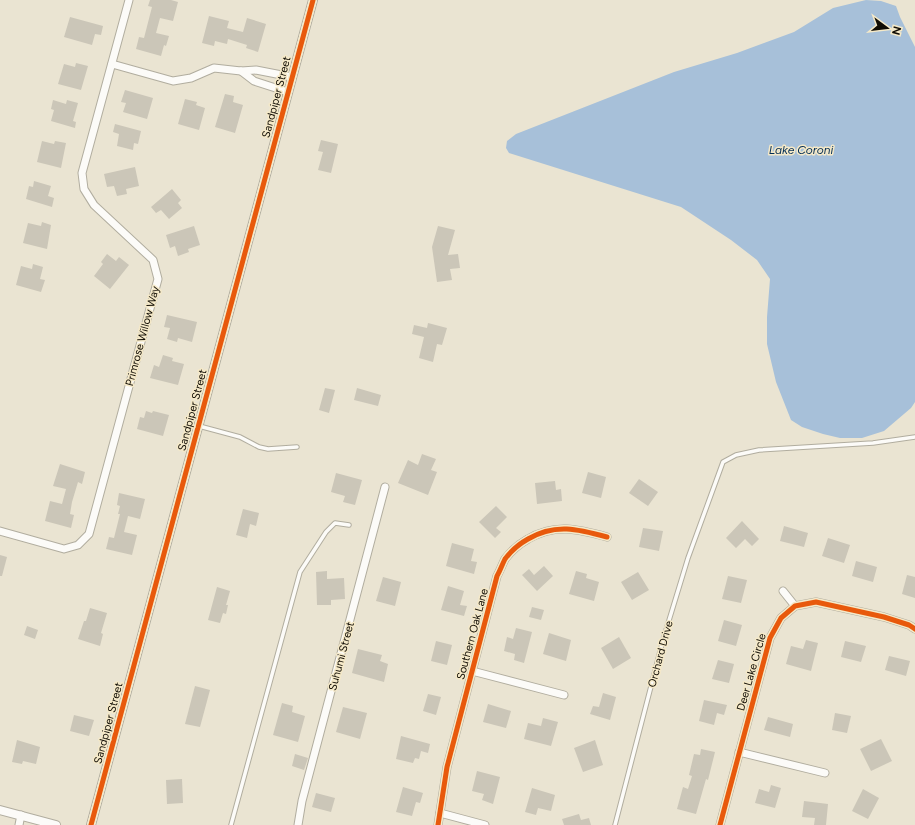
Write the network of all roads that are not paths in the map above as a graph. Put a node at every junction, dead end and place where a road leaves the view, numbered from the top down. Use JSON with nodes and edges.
{"nodes":[{"id":1,"x":129,"y":0,"type":"edge"},
{"id":2,"x":312,"y":0,"type":"edge"},
{"id":3,"x":112,"y":64,"type":"junction"},
{"id":4,"x":241,"y":71,"type":"junction"},
{"id":5,"x":292,"y":77,"type":"junction"},
{"id":6,"x":288,"y":92,"type":"junction"},
{"id":7,"x":198,"y":426,"type":"junction"},
{"id":8,"x":915,"y":437,"type":"edge"},
{"id":9,"x":297,"y":447,"type":"dead end"},
{"id":10,"x":385,"y":488,"type":"dead end"},
{"id":11,"x":349,"y":525,"type":"dead end"},
{"id":12,"x":0,"y":531,"type":"edge"},
{"id":13,"x":607,"y":537,"type":"dead end"},
{"id":14,"x":782,"y":591,"type":"dead end"},
{"id":15,"x":795,"y":606,"type":"junction"},
{"id":16,"x":915,"y":629,"type":"edge"},
{"id":17,"x":472,"y":672,"type":"junction"},
{"id":18,"x":564,"y":695,"type":"dead end"},
{"id":19,"x":739,"y":752,"type":"junction"},
{"id":20,"x":825,"y":773,"type":"dead end"},
{"id":21,"x":0,"y":810,"type":"edge"},
{"id":22,"x":440,"y":813,"type":"junction"},
{"id":23,"x":21,"y":815,"type":"junction"},
{"id":24,"x":19,"y":825,"type":"edge"},
{"id":25,"x":56,"y":825,"type":"edge"},
{"id":26,"x":91,"y":825,"type":"edge"},
{"id":27,"x":231,"y":825,"type":"edge"},
{"id":28,"x":298,"y":825,"type":"edge"},
{"id":29,"x":438,"y":825,"type":"edge"},
{"id":30,"x":485,"y":825,"type":"edge"},
{"id":31,"x":615,"y":825,"type":"edge"},
{"id":32,"x":720,"y":825,"type":"edge"}],
"edges":[{"from":1,"to":3,"type":"street","name":"Primrose Willow Way"},
{"from":2,"to":5,"type":"street","name":"Sandpiper Street"},
{"from":3,"to":4,"type":"street"},
{"from":3,"to":12,"type":"street","name":"Primrose Willow Way"},
{"from":4,"to":5,"type":"street"},
{"from":4,"to":6,"type":"street"},
{"from":5,"to":6,"type":"street","name":"Sandpiper Street"},
{"from":6,"to":7,"type":"street","name":"Sandpiper Street"},
{"from":7,"to":9,"type":"lane"},
{"from":7,"to":26,"type":"street","name":"Sandpiper Street"},
{"from":8,"to":31,"type":"lane","name":"Orchard Drive"},
{"from":10,"to":28,"type":"street","name":"Suhumi Street"},
{"from":11,"to":27,"type":"lane"},
{"from":13,"to":17,"type":"street","name":"Southern Oak Lane"},
{"from":14,"to":15,"type":"street"},
{"from":15,"to":16,"type":"street"},
{"from":15,"to":19,"type":"street","name":"Deer Lake Circle"},
{"from":17,"to":18,"type":"street"},
{"from":17,"to":22,"type":"street","name":"Southern Oak Lane"},
{"from":19,"to":20,"type":"street"},
{"from":19,"to":32,"type":"street","name":"Deer Lake Circle"},
{"from":21,"to":23,"type":"street"},
{"from":22,"to":29,"type":"street","name":"Southern Oak Lane"},
{"from":22,"to":30,"type":"street"},
{"from":23,"to":24,"type":"street"},
{"from":23,"to":25,"type":"street"}]}
